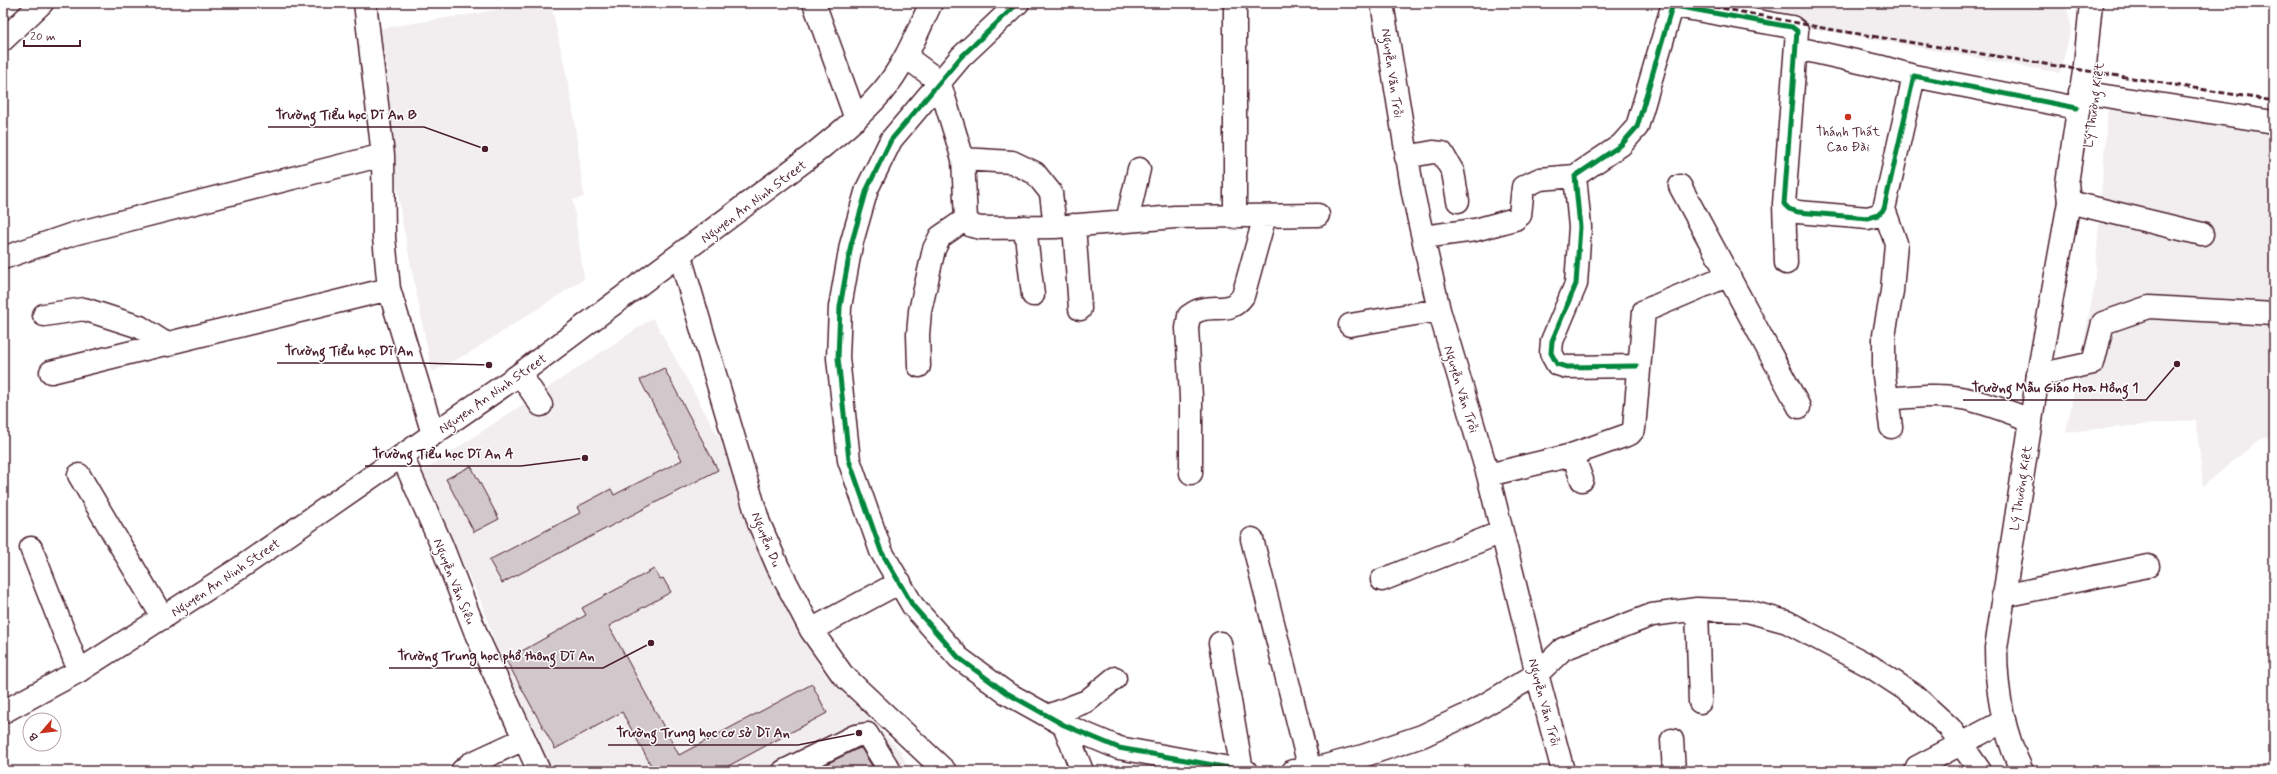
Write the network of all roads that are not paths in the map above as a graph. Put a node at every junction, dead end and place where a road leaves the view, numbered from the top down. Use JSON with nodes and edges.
{"nodes":[{"id":1,"x":42,"y":3,"type":"edge"},
{"id":2,"x":365,"y":3,"type":"edge"},
{"id":3,"x":814,"y":3,"type":"edge"},
{"id":4,"x":931,"y":3,"type":"edge"},
{"id":5,"x":1018,"y":3,"type":"edge"},
{"id":6,"x":1235,"y":3,"type":"edge"},
{"id":7,"x":1382,"y":3,"type":"edge"},
{"id":8,"x":2091,"y":3,"type":"edge"},
{"id":9,"x":2104,"y":3,"type":"edge"},
{"id":10,"x":3,"y":40,"type":"edge"},
{"id":11,"x":1797,"y":48,"type":"junction"},
{"id":12,"x":906,"y":57,"type":"junction"},
{"id":13,"x":1914,"y":76,"type":"junction"},
{"id":14,"x":939,"y":81,"type":"junction"},
{"id":15,"x":2084,"y":98,"type":"junction"},
{"id":16,"x":856,"y":119,"type":"junction"},
{"id":17,"x":2274,"y":122,"type":"edge"},
{"id":18,"x":383,"y":155,"type":"junction"},
{"id":19,"x":1406,"y":157,"type":"junction"},
{"id":20,"x":963,"y":158,"type":"junction"},
{"id":21,"x":1138,"y":169,"type":"dead end"},
{"id":22,"x":1575,"y":176,"type":"junction"},
{"id":23,"x":1680,"y":186,"type":"dead end"},
{"id":24,"x":1458,"y":201,"type":"dead end"},
{"id":25,"x":2069,"y":202,"type":"junction"},
{"id":26,"x":1784,"y":204,"type":"junction"},
{"id":27,"x":1884,"y":209,"type":"junction"},
{"id":28,"x":1318,"y":215,"type":"dead end"},
{"id":29,"x":1265,"y":216,"type":"junction"},
{"id":30,"x":1235,"y":217,"type":"junction"},
{"id":31,"x":966,"y":219,"type":"junction"},
{"id":32,"x":1127,"y":221,"type":"junction"},
{"id":33,"x":1064,"y":226,"type":"junction"},
{"id":34,"x":1025,"y":227,"type":"junction"},
{"id":35,"x":2202,"y":234,"type":"dead end"},
{"id":36,"x":1423,"y":237,"type":"junction"},
{"id":37,"x":680,"y":256,"type":"junction"},
{"id":38,"x":3,"y":258,"type":"edge"},
{"id":39,"x":1786,"y":263,"type":"dead end"},
{"id":40,"x":1729,"y":275,"type":"junction"},
{"id":41,"x":389,"y":289,"type":"junction"},
{"id":42,"x":1032,"y":295,"type":"dead end"},
{"id":43,"x":1080,"y":309,"type":"dead end"},
{"id":44,"x":1439,"y":310,"type":"junction"},
{"id":45,"x":2274,"y":314,"type":"edge"},
{"id":46,"x":44,"y":315,"type":"dead end"},
{"id":47,"x":1350,"y":326,"type":"dead end"},
{"id":48,"x":168,"y":345,"type":"junction"},
{"id":49,"x":919,"y":366,"type":"dead end"},
{"id":50,"x":1637,"y":366,"type":"junction"},
{"id":51,"x":51,"y":372,"type":"dead end"},
{"id":52,"x":520,"y":374,"type":"junction"},
{"id":53,"x":2038,"y":375,"type":"junction"},
{"id":54,"x":1887,"y":399,"type":"junction"},
{"id":55,"x":541,"y":405,"type":"dead end"},
{"id":56,"x":1799,"y":407,"type":"dead end"},
{"id":57,"x":2031,"y":420,"type":"junction"},
{"id":58,"x":1891,"y":427,"type":"dead end"},
{"id":59,"x":433,"y":434,"type":"junction"},
{"id":60,"x":402,"y":456,"type":"junction"},
{"id":61,"x":1568,"y":456,"type":"junction"},
{"id":62,"x":1191,"y":473,"type":"dead end"},
{"id":63,"x":79,"y":475,"type":"dead end"},
{"id":64,"x":1488,"y":475,"type":"junction"},
{"id":65,"x":1582,"y":480,"type":"dead end"},
{"id":66,"x":1502,"y":532,"type":"junction"},
{"id":67,"x":1252,"y":539,"type":"dead end"},
{"id":68,"x":31,"y":548,"type":"dead end"},
{"id":69,"x":2148,"y":566,"type":"dead end"},
{"id":70,"x":1382,"y":580,"type":"dead end"},
{"id":71,"x":900,"y":582,"type":"junction"},
{"id":72,"x":2003,"y":596,"type":"junction"},
{"id":73,"x":1697,"y":609,"type":"junction"},
{"id":74,"x":162,"y":618,"type":"junction"},
{"id":75,"x":811,"y":630,"type":"junction"},
{"id":76,"x":1220,"y":643,"type":"dead end"},
{"id":77,"x":79,"y":671,"type":"junction"},
{"id":78,"x":1537,"y":674,"type":"junction"},
{"id":79,"x":1115,"y":678,"type":"dead end"},
{"id":80,"x":1700,"y":702,"type":"dead end"},
{"id":81,"x":3,"y":712,"type":"edge"},
{"id":82,"x":1056,"y":721,"type":"junction"},
{"id":83,"x":2004,"y":721,"type":"junction"},
{"id":84,"x":524,"y":739,"type":"junction"},
{"id":85,"x":1672,"y":740,"type":"dead end"},
{"id":86,"x":1962,"y":744,"type":"junction"},
{"id":87,"x":1918,"y":767,"type":"dead end"},
{"id":88,"x":1301,"y":770,"type":"edge"},
{"id":89,"x":462,"y":771,"type":"edge"},
{"id":90,"x":539,"y":771,"type":"edge"},
{"id":91,"x":784,"y":771,"type":"edge"},
{"id":92,"x":890,"y":771,"type":"edge"},
{"id":93,"x":945,"y":771,"type":"edge"},
{"id":94,"x":1082,"y":771,"type":"edge"},
{"id":95,"x":1242,"y":771,"type":"edge"},
{"id":96,"x":1246,"y":771,"type":"edge"},
{"id":97,"x":1563,"y":771,"type":"edge"},
{"id":98,"x":1674,"y":771,"type":"edge"},
{"id":99,"x":1980,"y":771,"type":"edge"},
{"id":100,"x":2022,"y":771,"type":"edge"}],
"edges":[{"from":1,"to":10,"type":"street"},
{"from":2,"to":18,"type":"street"},
{"from":3,"to":16,"type":"street"},
{"from":4,"to":12,"type":"street","name":"Nguyen An Ninh Street"},
{"from":5,"to":14,"type":"street"},
{"from":6,"to":30,"type":"street"},
{"from":7,"to":19,"type":"street","name":"Nguyễn Văn Trỗi"},
{"from":8,"to":15,"type":"street","name":"Lý Thường Kiệt"},
{"from":9,"to":15,"type":"street","name":"Lý Thường Kiệt"},
{"from":11,"to":13,"type":"street"},
{"from":11,"to":22,"type":"street"},
{"from":11,"to":26,"type":"street"},
{"from":12,"to":14,"type":"street"},
{"from":12,"to":16,"type":"street","name":"Nguyen An Ninh Street"},
{"from":13,"to":15,"type":"street"},
{"from":13,"to":27,"type":"street"},
{"from":14,"to":20,"type":"street"},
{"from":14,"to":71,"type":"street"},
{"from":15,"to":17,"type":"street"},
{"from":15,"to":25,"type":"street","name":"Lý Thường Kiệt"},
{"from":16,"to":37,"type":"street","name":"Nguyen An Ninh Street"},
{"from":18,"to":38,"type":"street"},
{"from":18,"to":41,"type":"street"},
{"from":19,"to":24,"type":"street"},
{"from":19,"to":36,"type":"street","name":"Nguyễn Văn Trỗi"},
{"from":20,"to":31,"type":"street"},
{"from":20,"to":33,"type":"street"},
{"from":21,"to":32,"type":"street"},
{"from":22,"to":36,"type":"street"},
{"from":22,"to":50,"type":"street"},
{"from":23,"to":40,"type":"street"},
{"from":25,"to":35,"type":"street"},
{"from":25,"to":53,"type":"street","name":"Lý Thường Kiệt"},
{"from":26,"to":27,"type":"street"},
{"from":26,"to":39,"type":"street"},
{"from":27,"to":54,"type":"street"},
{"from":28,"to":29,"type":"street"},
{"from":29,"to":30,"type":"street"},
{"from":29,"to":62,"type":"street"},
{"from":30,"to":32,"type":"street"},
{"from":31,"to":34,"type":"street"},
{"from":31,"to":49,"type":"street"},
{"from":32,"to":33,"type":"street"},
{"from":33,"to":34,"type":"street"},
{"from":33,"to":43,"type":"street"},
{"from":34,"to":42,"type":"street"},
{"from":36,"to":44,"type":"street","name":"Nguyễn Văn Trỗi"},
{"from":37,"to":52,"type":"street","name":"Nguyen An Ninh Street"},
{"from":37,"to":75,"type":"street","name":"Nguyễn Du"},
{"from":40,"to":50,"type":"street"},
{"from":40,"to":56,"type":"street"},
{"from":41,"to":48,"type":"street"},
{"from":41,"to":59,"type":"street"},
{"from":44,"to":47,"type":"street"},
{"from":44,"to":64,"type":"street","name":"Nguyễn Văn Trỗi"},
{"from":45,"to":53,"type":"street"},
{"from":46,"to":48,"type":"street"},
{"from":48,"to":51,"type":"street"},
{"from":50,"to":61,"type":"street"},
{"from":52,"to":55,"type":"street"},
{"from":52,"to":59,"type":"street","name":"Nguyen An Ninh Street"},
{"from":53,"to":57,"type":"street","name":"Lý Thường Kiệt"},
{"from":54,"to":57,"type":"street"},
{"from":54,"to":58,"type":"street"},
{"from":57,"to":72,"type":"street","name":"Lý Thường Kiệt"},
{"from":59,"to":60,"type":"street","name":"Nguyen An Ninh Street"},
{"from":60,"to":74,"type":"street","name":"Nguyen An Ninh Street"},
{"from":60,"to":84,"type":"street","name":"Nguyễn Văn Siêu"},
{"from":61,"to":64,"type":"street"},
{"from":61,"to":65,"type":"street"},
{"from":63,"to":74,"type":"street"},
{"from":64,"to":66,"type":"street","name":"Nguyễn Văn Trỗi"},
{"from":66,"to":70,"type":"street"},
{"from":66,"to":78,"type":"street","name":"Nguyễn Văn Trỗi"},
{"from":67,"to":88,"type":"street"},
{"from":68,"to":77,"type":"street"},
{"from":69,"to":72,"type":"street"},
{"from":71,"to":75,"type":"street"},
{"from":71,"to":82,"type":"street"},
{"from":72,"to":83,"type":"street","name":"Lý Thường Kiệt"},
{"from":73,"to":78,"type":"street"},
{"from":73,"to":80,"type":"street"},
{"from":73,"to":86,"type":"street"},
{"from":74,"to":77,"type":"street","name":"Nguyen An Ninh Street"},
{"from":75,"to":93,"type":"street","name":"Nguyễn Du"},
{"from":76,"to":95,"type":"street"},
{"from":77,"to":81,"type":"street","name":"Nguyen An Ninh Street"},
{"from":78,"to":88,"type":"street"},
{"from":78,"to":97,"type":"street","name":"Nguyễn Văn Trỗi"},
{"from":79,"to":82,"type":"street"},
{"from":82,"to":94,"type":"street"},
{"from":82,"to":95,"type":"street"},
{"from":83,"to":86,"type":"street"},
{"from":83,"to":100,"type":"street","name":"Lý Thường Kiệt"},
{"from":84,"to":89,"type":"street"},
{"from":84,"to":90,"type":"street","name":"Nguyễn Văn Siêu"},
{"from":85,"to":98,"type":"street"},
{"from":86,"to":87,"type":"street"},
{"from":86,"to":99,"type":"street"},
{"from":91,"to":92,"type":"street"},
{"from":95,"to":96,"type":"street"}]}
